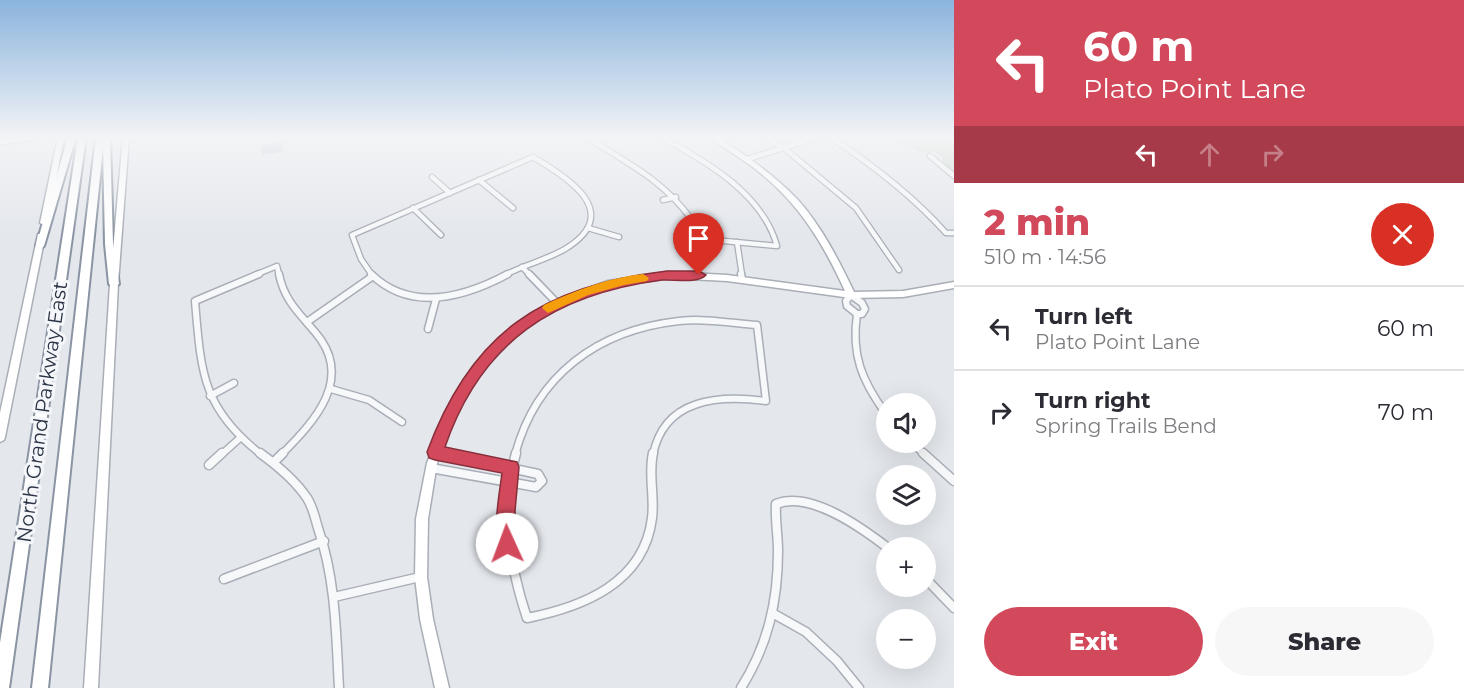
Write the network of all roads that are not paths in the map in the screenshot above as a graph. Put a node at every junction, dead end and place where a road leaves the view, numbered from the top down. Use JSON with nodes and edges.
{"nodes":[{"id":1,"x":55,"y":169,"type":"edge"},
{"id":2,"x":63,"y":169,"type":"edge"},
{"id":3,"x":77,"y":169,"type":"edge"},
{"id":4,"x":97,"y":169,"type":"edge"},
{"id":5,"x":107,"y":169,"type":"edge"},
{"id":6,"x":123,"y":169,"type":"edge"},
{"id":7,"x":505,"y":169,"type":"edge"},
{"id":8,"x":553,"y":169,"type":"edge"},
{"id":9,"x":641,"y":169,"type":"edge"},
{"id":10,"x":715,"y":169,"type":"edge"},
{"id":11,"x":760,"y":169,"type":"edge"},
{"id":12,"x":809,"y":169,"type":"edge"},
{"id":13,"x":876,"y":169,"type":"edge"},
{"id":14,"x":432,"y":177,"type":"dead end"},
{"id":15,"x":479,"y":180,"type":"junction"},
{"id":16,"x":450,"y":193,"type":"junction"},
{"id":17,"x":676,"y":198,"type":"junction"},
{"id":18,"x":663,"y":200,"type":"dead end"},
{"id":19,"x":413,"y":208,"type":"junction"},
{"id":20,"x":513,"y":208,"type":"dead end"},
{"id":21,"x":588,"y":228,"type":"junction"},
{"id":22,"x":954,"y":233,"type":"edge"},
{"id":23,"x":441,"y":235,"type":"dead end"},
{"id":24,"x":619,"y":237,"type":"dead end"},
{"id":25,"x":737,"y":242,"type":"junction"},
{"id":26,"x":40,"y":246,"type":"junction"},
{"id":27,"x":522,"y":267,"type":"junction"},
{"id":28,"x":899,"y":270,"type":"dead end"},
{"id":29,"x":373,"y":276,"type":"junction"},
{"id":30,"x":742,"y":279,"type":"junction"},
{"id":31,"x":114,"y":284,"type":"junction"},
{"id":32,"x":954,"y":285,"type":"edge"},
{"id":33,"x":851,"y":295,"type":"junction"},
{"id":34,"x":436,"y":299,"type":"junction"},
{"id":35,"x":557,"y":303,"type":"junction"},
{"id":36,"x":856,"y":314,"type":"junction"},
{"id":37,"x":307,"y":322,"type":"junction"},
{"id":38,"x":428,"y":329,"type":"dead end"},
{"id":39,"x":234,"y":383,"type":"dead end"},
{"id":40,"x":331,"y":389,"type":"junction"},
{"id":41,"x":210,"y":396,"type":"junction"},
{"id":42,"x":876,"y":399,"type":"edge"},
{"id":43,"x":402,"y":422,"type":"dead end"},
{"id":44,"x":0,"y":437,"type":"edge"},
{"id":45,"x":240,"y":438,"type":"junction"},
{"id":46,"x":435,"y":452,"type":"junction"},
{"id":47,"x":923,"y":453,"type":"edge"},
{"id":48,"x":274,"y":462,"type":"junction"},
{"id":49,"x":209,"y":465,"type":"dead end"},
{"id":50,"x":511,"y":467,"type":"junction"},
{"id":51,"x":431,"y":468,"type":"junction"},
{"id":52,"x":954,"y":481,"type":"edge"},
{"id":53,"x":508,"y":483,"type":"junction"},
{"id":54,"x":876,"y":539,"type":"edge"},
{"id":55,"x":324,"y":541,"type":"junction"},
{"id":56,"x":421,"y":576,"type":"junction"},
{"id":57,"x":224,"y":579,"type":"dead end"},
{"id":58,"x":936,"y":589,"type":"edge"},
{"id":59,"x":334,"y":597,"type":"junction"},
{"id":60,"x":954,"y":608,"type":"edge"},
{"id":61,"x":774,"y":614,"type":"junction"},
{"id":62,"x":1,"y":688,"type":"edge"},
{"id":63,"x":40,"y":688,"type":"edge"},
{"id":64,"x":91,"y":688,"type":"edge"},
{"id":65,"x":339,"y":688,"type":"edge"},
{"id":66,"x":442,"y":688,"type":"edge"},
{"id":67,"x":741,"y":688,"type":"edge"},
{"id":68,"x":859,"y":688,"type":"edge"}],
"edges":[{"from":1,"to":26,"type":"main road","name":"North Grand Parkway East"},
{"from":2,"to":26,"type":"highway"},
{"from":3,"to":62,"type":"highway","name":"North Grand Parkway East"},
{"from":4,"to":63,"type":"highway","name":"North Grand Parkway East"},
{"from":5,"to":31,"type":"highway"},
{"from":6,"to":31,"type":"main road"},
{"from":7,"to":15,"type":"street"},
{"from":8,"to":21,"type":"street"},
{"from":9,"to":17,"type":"street"},
{"from":10,"to":25,"type":"street"},
{"from":11,"to":33,"type":"main road"},
{"from":12,"to":28,"type":"street"},
{"from":13,"to":22,"type":"street"},
{"from":14,"to":16,"type":"street"},
{"from":15,"to":16,"type":"street"},
{"from":15,"to":20,"type":"street"},
{"from":16,"to":19,"type":"street"},
{"from":17,"to":18,"type":"street"},
{"from":17,"to":25,"type":"street"},
{"from":19,"to":23,"type":"street"},
{"from":19,"to":29,"type":"street"},
{"from":21,"to":24,"type":"street"},
{"from":21,"to":27,"type":"street"},
{"from":25,"to":30,"type":"street"},
{"from":26,"to":44,"type":"main road","name":"North Grand Parkway East"},
{"from":27,"to":34,"type":"street"},
{"from":27,"to":35,"type":"street"},
{"from":29,"to":34,"type":"street"},
{"from":29,"to":37,"type":"street"},
{"from":30,"to":33,"type":"main road"},
{"from":30,"to":35,"type":"main road"},
{"from":31,"to":64,"type":"main road"},
{"from":32,"to":33,"type":"main road"},
{"from":33,"to":36,"type":"street"},
{"from":33,"to":36,"type":"street"},
{"from":34,"to":38,"type":"street"},
{"from":35,"to":46,"type":"main road"},
{"from":36,"to":42,"type":"street"},
{"from":37,"to":40,"type":"street"},
{"from":37,"to":41,"type":"street"},
{"from":39,"to":41,"type":"street"},
{"from":40,"to":43,"type":"street"},
{"from":40,"to":48,"type":"street"},
{"from":41,"to":45,"type":"street"},
{"from":45,"to":48,"type":"street"},
{"from":45,"to":49,"type":"street"},
{"from":46,"to":50,"type":"street"},
{"from":46,"to":51,"type":"main road"},
{"from":47,"to":52,"type":"street"},
{"from":48,"to":55,"type":"street"},
{"from":50,"to":53,"type":"street"},
{"from":50,"to":53,"type":"street"},
{"from":50,"to":53,"type":"street"},
{"from":51,"to":53,"type":"street"},
{"from":51,"to":56,"type":"main road"},
{"from":54,"to":61,"type":"street"},
{"from":55,"to":57,"type":"street"},
{"from":55,"to":59,"type":"street"},
{"from":56,"to":59,"type":"street"},
{"from":56,"to":66,"type":"main road"},
{"from":58,"to":60,"type":"street"},
{"from":59,"to":65,"type":"street"},
{"from":61,"to":67,"type":"street"},
{"from":61,"to":68,"type":"street"}]}
